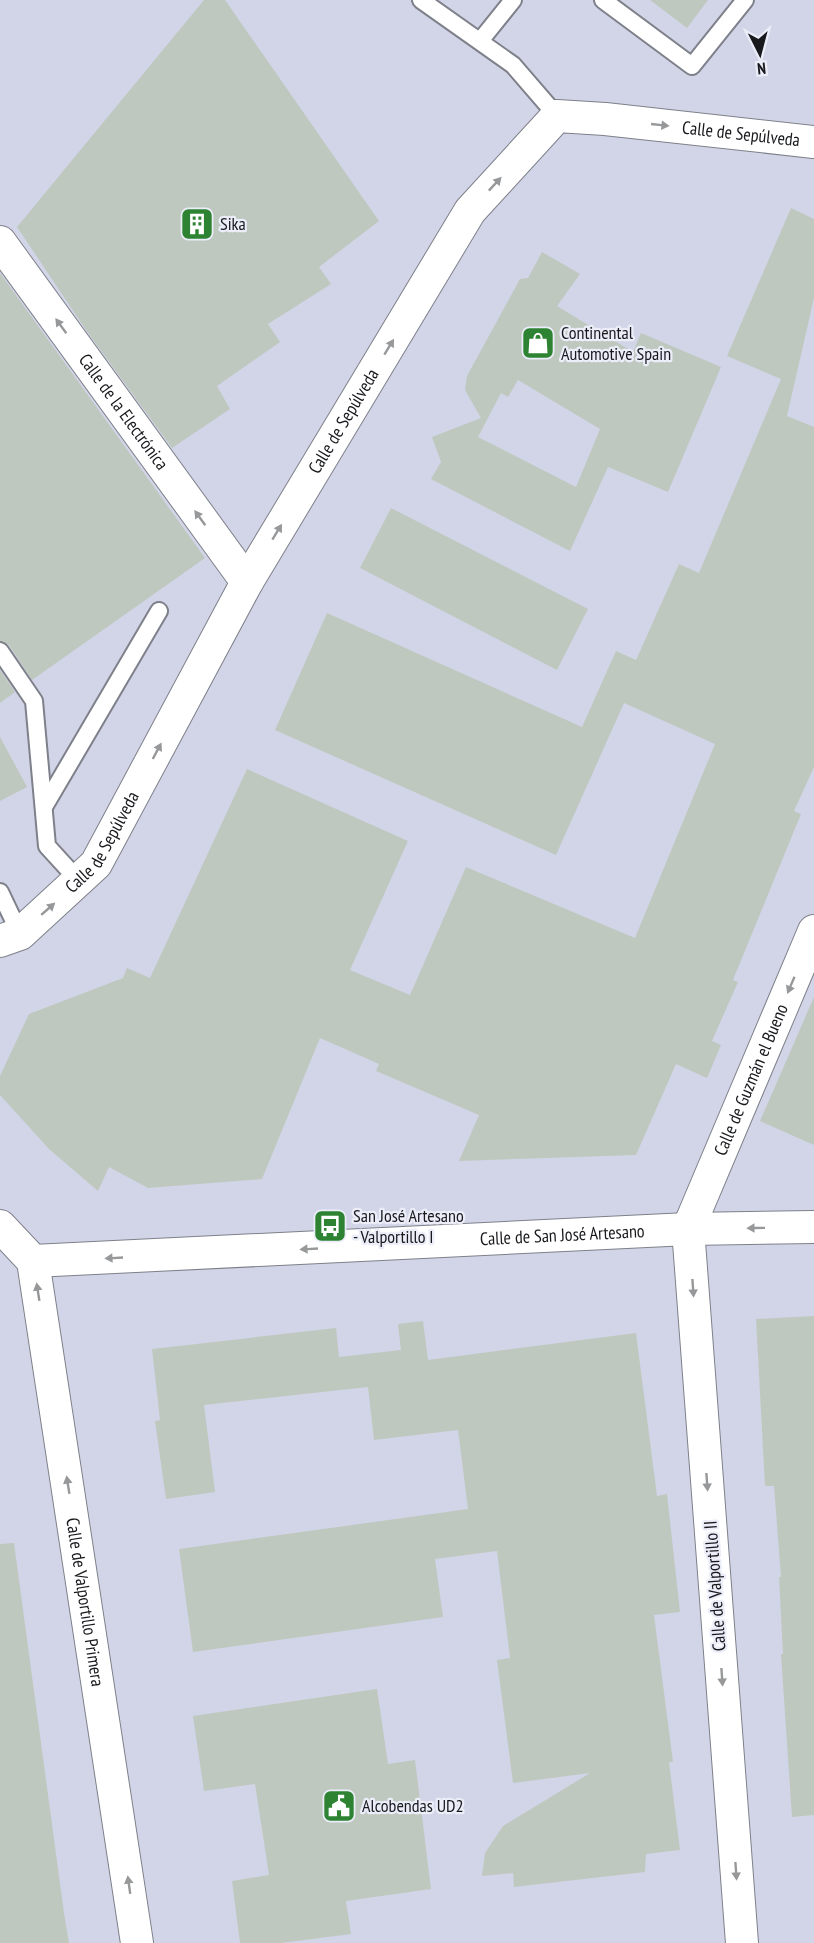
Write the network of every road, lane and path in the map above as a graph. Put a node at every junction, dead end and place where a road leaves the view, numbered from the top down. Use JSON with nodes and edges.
{"nodes":[{"id":1,"x":421,"y":0,"type":"edge"},
{"id":2,"x":513,"y":0,"type":"edge"},
{"id":3,"x":603,"y":0,"type":"edge"},
{"id":4,"x":745,"y":0,"type":"edge"},
{"id":5,"x":480,"y":41,"type":"junction"},
{"id":6,"x":557,"y":116,"type":"junction"},
{"id":7,"x":814,"y":142,"type":"edge"},
{"id":8,"x":0,"y":242,"type":"edge"},
{"id":9,"x":247,"y":582,"type":"junction"},
{"id":10,"x":159,"y":610,"type":"dead end"},
{"id":11,"x":0,"y":651,"type":"edge"},
{"id":12,"x":44,"y":807,"type":"junction"},
{"id":13,"x":79,"y":881,"type":"junction"},
{"id":14,"x":0,"y":892,"type":"edge"},
{"id":15,"x":814,"y":931,"type":"edge"},
{"id":16,"x":10,"y":938,"type":"edge"},
{"id":17,"x":0,"y":1226,"type":"edge"},
{"id":18,"x":814,"y":1227,"type":"edge"},
{"id":19,"x":688,"y":1229,"type":"junction"},
{"id":20,"x":33,"y":1261,"type":"junction"},
{"id":21,"x":138,"y":1943,"type":"edge"},
{"id":22,"x":742,"y":1943,"type":"edge"}],
"edges":[{"from":1,"to":5,"type":"lane"},
{"from":2,"to":5,"type":"lane"},
{"from":3,"to":4,"type":"lane"},
{"from":5,"to":6,"type":"lane"},
{"from":6,"to":7,"type":"street","name":"Calle de Sepúlveda","one_way":true},
{"from":9,"to":6,"type":"street","name":"Calle de Sepúlveda","one_way":true},
{"from":9,"to":8,"type":"street","name":"Calle de la Electrónica","one_way":true},
{"from":13,"to":9,"type":"street","name":"Calle de Sepúlveda","one_way":true},
{"from":10,"to":12,"type":"lane"},
{"from":11,"to":12,"type":"lane"},
{"from":12,"to":13,"type":"lane"},
{"from":16,"to":13,"type":"street","name":"Calle de Sepúlveda","one_way":true},
{"from":14,"to":16,"type":"lane"},
{"from":15,"to":19,"type":"street","name":"Calle de Guzmán el Bueno","one_way":true},
{"from":17,"to":20,"type":"street"},
{"from":18,"to":19,"type":"street","name":"Calle de San José Artesano","one_way":true},
{"from":19,"to":20,"type":"street","name":"Calle de San José Artesano","one_way":true},
{"from":19,"to":22,"type":"street","name":"Calle de Valportillo II","one_way":true},
{"from":21,"to":20,"type":"street","name":"Calle de Valportillo Primera","one_way":true}]}
